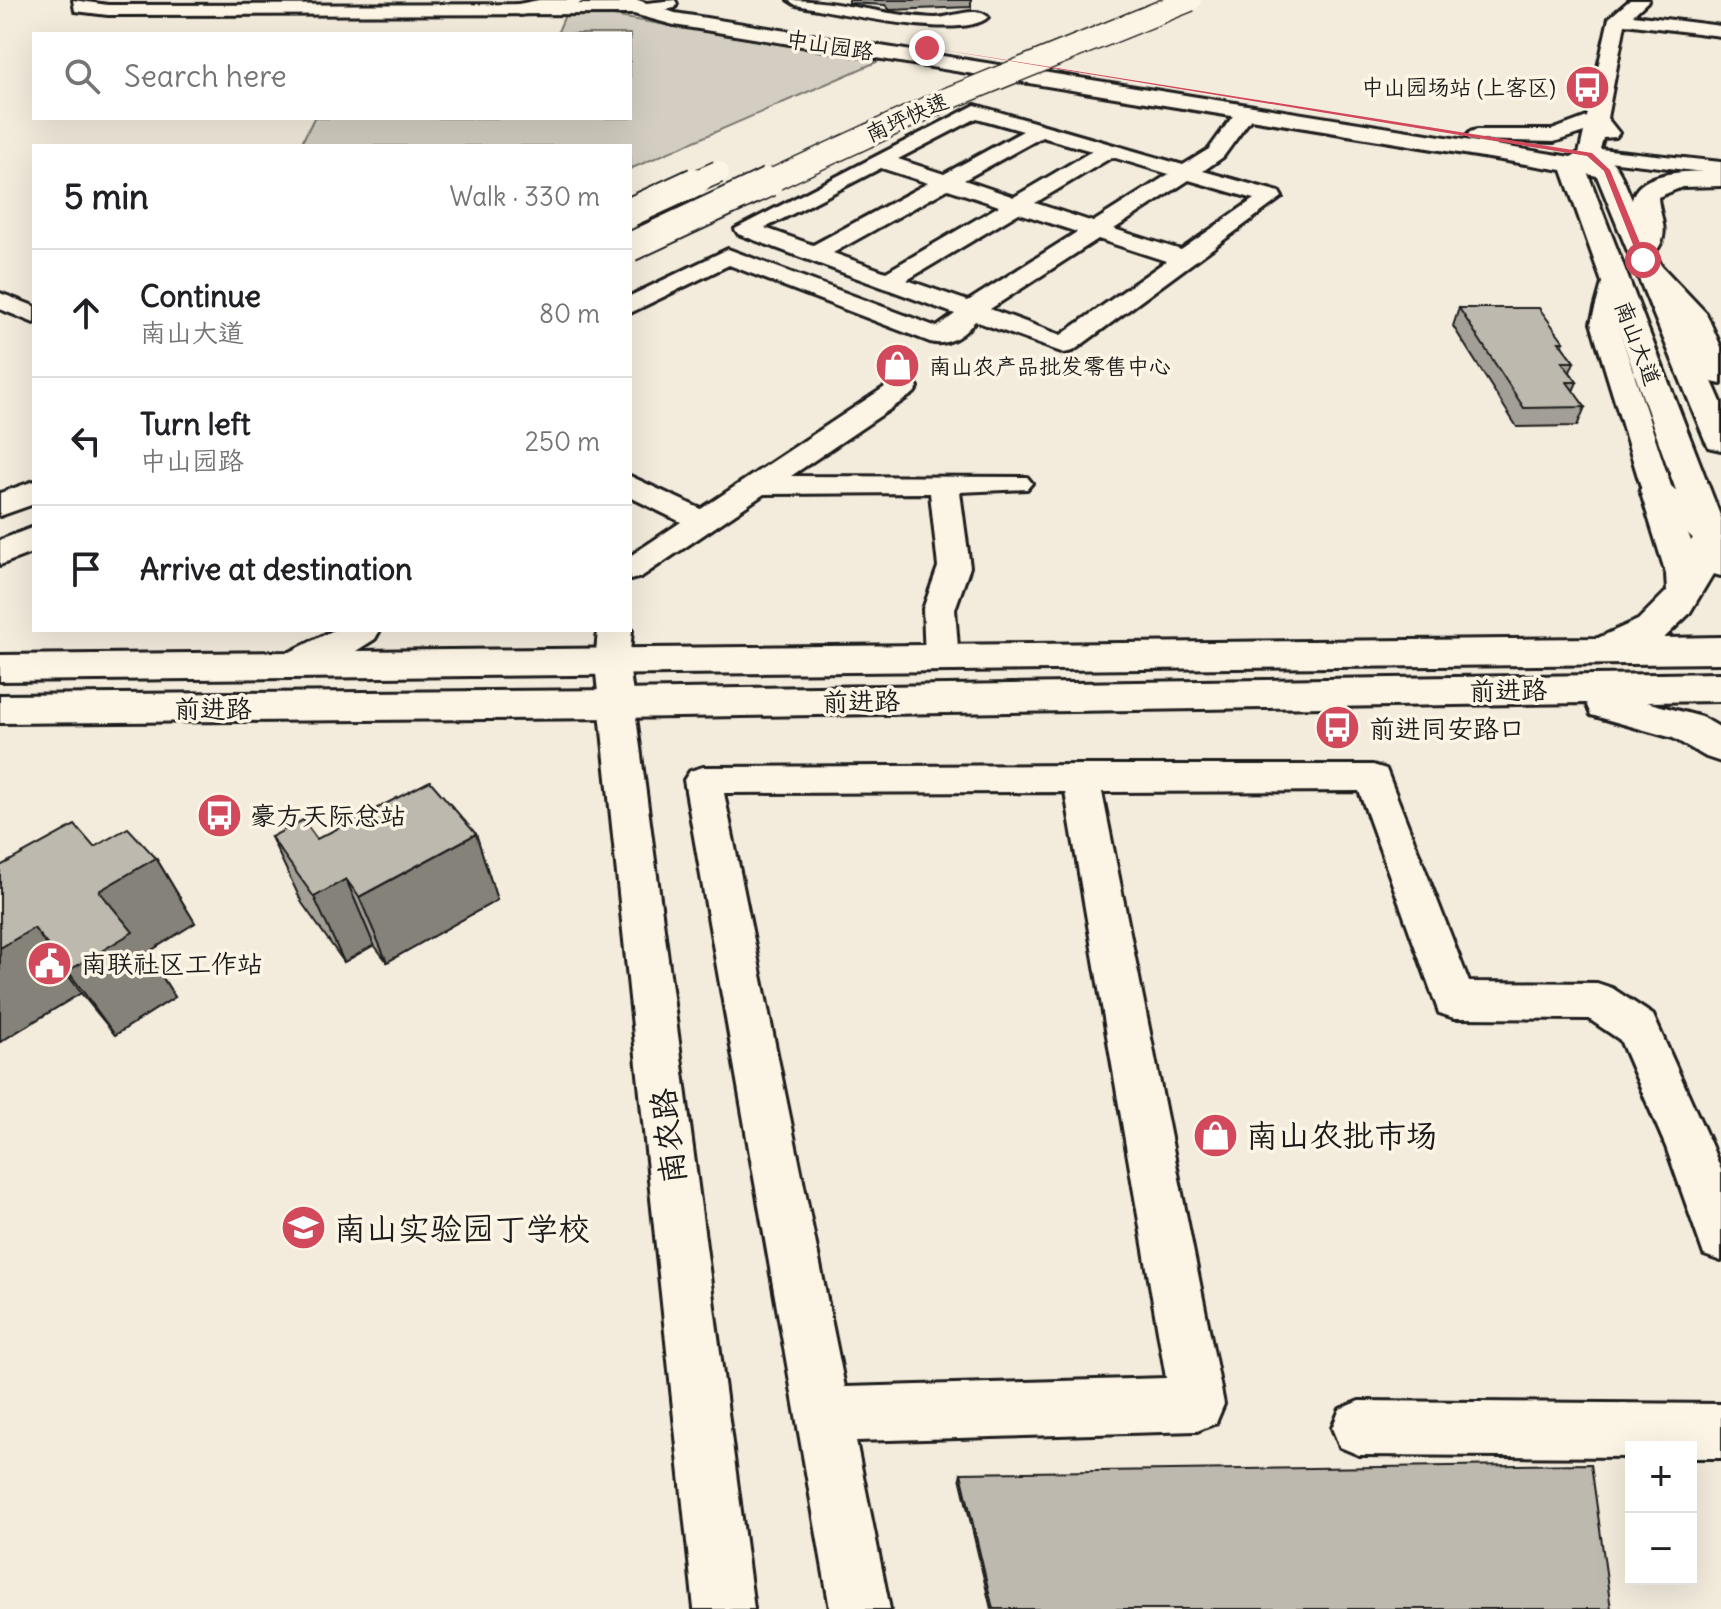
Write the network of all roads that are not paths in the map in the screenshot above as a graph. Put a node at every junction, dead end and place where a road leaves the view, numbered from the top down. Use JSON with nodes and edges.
{"nodes":[{"id":1,"x":81,"y":0,"type":"edge"},
{"id":2,"x":575,"y":0,"type":"edge"},
{"id":3,"x":796,"y":0,"type":"edge"},
{"id":4,"x":1190,"y":0,"type":"edge"},
{"id":5,"x":1641,"y":0,"type":"edge"},
{"id":6,"x":666,"y":2,"type":"edge"},
{"id":7,"x":632,"y":4,"type":"edge"},
{"id":8,"x":241,"y":5,"type":"dead end"},
{"id":9,"x":404,"y":5,"type":"edge"},
{"id":10,"x":520,"y":9,"type":"junction"},
{"id":11,"x":977,"y":9,"type":"edge"},
{"id":12,"x":374,"y":10,"type":"junction"},
{"id":13,"x":761,"y":12,"type":"dead end"},
{"id":14,"x":1618,"y":18,"type":"junction"},
{"id":15,"x":1712,"y":25,"type":"edge"},
{"id":16,"x":556,"y":28,"type":"dead end"},
{"id":17,"x":877,"y":40,"type":"junction"},
{"id":18,"x":927,"y":48,"type":"junction"},
{"id":19,"x":1003,"y":48,"type":"dead end"},
{"id":20,"x":923,"y":81,"type":"dead end"},
{"id":21,"x":1245,"y":113,"type":"junction"},
{"id":22,"x":1597,"y":120,"type":"junction"},
{"id":23,"x":1040,"y":130,"type":"junction"},
{"id":24,"x":1475,"y":143,"type":"junction"},
{"id":25,"x":1109,"y":150,"type":"junction"},
{"id":26,"x":879,"y":160,"type":"junction"},
{"id":27,"x":742,"y":161,"type":"dead end"},
{"id":28,"x":1590,"y":164,"type":"junction"},
{"id":29,"x":1721,"y":168,"type":"edge"},
{"id":30,"x":1186,"y":173,"type":"junction"},
{"id":31,"x":1721,"y":179,"type":"edge"},
{"id":32,"x":945,"y":182,"type":"junction"},
{"id":33,"x":1559,"y":190,"type":"junction"},
{"id":34,"x":1017,"y":205,"type":"junction"},
{"id":35,"x":632,"y":211,"type":"edge"},
{"id":36,"x":1653,"y":222,"type":"junction"},
{"id":37,"x":1095,"y":231,"type":"junction"},
{"id":38,"x":1577,"y":244,"type":"junction"},
{"id":39,"x":632,"y":246,"type":"edge"},
{"id":40,"x":814,"y":254,"type":"junction"},
{"id":41,"x":1184,"y":259,"type":"junction"},
{"id":42,"x":1643,"y":260,"type":"junction"},
{"id":43,"x":1615,"y":280,"type":"junction"},
{"id":44,"x":888,"y":281,"type":"junction"},
{"id":45,"x":0,"y":300,"type":"edge"},
{"id":46,"x":632,"y":305,"type":"edge"},
{"id":47,"x":970,"y":311,"type":"junction"},
{"id":48,"x":1693,"y":313,"type":"junction"},
{"id":49,"x":32,"y":314,"type":"edge"},
{"id":50,"x":1604,"y":323,"type":"junction"},
{"id":51,"x":1721,"y":376,"type":"edge"},
{"id":52,"x":904,"y":387,"type":"dead end"},
{"id":53,"x":1721,"y":440,"type":"edge"},
{"id":54,"x":1017,"y":483,"type":"dead end"},
{"id":55,"x":944,"y":484,"type":"junction"},
{"id":56,"x":758,"y":485,"type":"junction"},
{"id":57,"x":632,"y":486,"type":"edge"},
{"id":58,"x":1657,"y":490,"type":"junction"},
{"id":59,"x":32,"y":492,"type":"edge"},
{"id":60,"x":0,"y":506,"type":"edge"},
{"id":61,"x":702,"y":521,"type":"junction"},
{"id":62,"x":32,"y":539,"type":"edge"},
{"id":63,"x":1716,"y":552,"type":"edge"},
{"id":64,"x":0,"y":554,"type":"edge"},
{"id":65,"x":632,"y":569,"type":"edge"},
{"id":66,"x":1686,"y":591,"type":"junction"},
{"id":67,"x":358,"y":632,"type":"edge"},
{"id":68,"x":405,"y":632,"type":"edge"},
{"id":69,"x":1721,"y":650,"type":"edge"},
{"id":70,"x":1589,"y":652,"type":"junction"},
{"id":71,"x":942,"y":660,"type":"junction"},
{"id":72,"x":460,"y":665,"type":"junction"},
{"id":73,"x":293,"y":666,"type":"junction"},
{"id":74,"x":615,"y":666,"type":"edge"},
{"id":75,"x":0,"y":668,"type":"edge"},
{"id":76,"x":1721,"y":687,"type":"edge"},
{"id":77,"x":1463,"y":691,"type":"junction"},
{"id":78,"x":0,"y":709,"type":"edge"},
{"id":79,"x":1721,"y":747,"type":"edge"},
{"id":80,"x":1081,"y":778,"type":"junction"},
{"id":81,"x":1705,"y":1151,"type":"edge"},
{"id":82,"x":1721,"y":1238,"type":"edge"},
{"id":83,"x":824,"y":1415,"type":"junction"},
{"id":84,"x":1359,"y":1428,"type":"dead end"},
{"id":85,"x":1721,"y":1431,"type":"edge"},
{"id":86,"x":724,"y":1609,"type":"edge"},
{"id":87,"x":860,"y":1609,"type":"edge"}],
"edges":[{"from":1,"to":12,"type":"street"},
{"from":2,"to":10,"type":"main road"},
{"from":3,"to":11,"type":"street"},
{"from":4,"to":39,"type":"main road","name":"南坪快速","bridge":true},
{"from":5,"to":14,"type":"street"},
{"from":6,"to":7,"type":"street"},
{"from":6,"to":17,"type":"main road","name":"中山园路"},
{"from":7,"to":10,"type":"street"},
{"from":7,"to":21,"type":"main road","name":"中山园路"},
{"from":8,"to":12,"type":"street"},
{"from":9,"to":10,"type":"street"},
{"from":9,"to":12,"type":"street"},
{"from":11,"to":18,"type":"street"},
{"from":12,"to":16,"type":"street"},
{"from":13,"to":17,"type":"main road"},
{"from":14,"to":15,"type":"street"},
{"from":14,"to":22,"type":"street"},
{"from":17,"to":18,"type":"main road","name":"中山园路"},
{"from":18,"to":24,"type":"main road","name":"中山园路"},
{"from":19,"to":20,"type":"main road","name":"南坪快速"},
{"from":21,"to":24,"type":"main road","name":"中山园路"},
{"from":21,"to":30,"type":"street"},
{"from":22,"to":24,"type":"street"},
{"from":22,"to":28,"type":"street"},
{"from":22,"to":29,"type":"street"},
{"from":23,"to":25,"type":"street"},
{"from":23,"to":26,"type":"street"},
{"from":23,"to":32,"type":"street"},
{"from":24,"to":28,"type":"main road","name":"中山园路"},
{"from":24,"to":33,"type":"main road"},
{"from":25,"to":30,"type":"street"},
{"from":25,"to":34,"type":"street"},
{"from":26,"to":32,"type":"street"},
{"from":26,"to":40,"type":"street"},
{"from":27,"to":35,"type":"main road","bridge":true},
{"from":28,"to":29,"type":"street"},
{"from":28,"to":31,"type":"street"},
{"from":28,"to":33,"type":"main road"},
{"from":28,"to":42,"type":"main road","name":"南山大道"},
{"from":28,"to":43,"type":"main road","name":"南山大道"},
{"from":30,"to":37,"type":"street"},
{"from":30,"to":41,"type":"street"},
{"from":31,"to":36,"type":"main road"},
{"from":32,"to":34,"type":"street"},
{"from":32,"to":40,"type":"street"},
{"from":33,"to":38,"type":"main road"},
{"from":34,"to":37,"type":"street"},
{"from":34,"to":44,"type":"street"},
{"from":36,"to":42,"type":"main road"},
{"from":36,"to":48,"type":"main road"},
{"from":37,"to":41,"type":"street"},
{"from":37,"to":47,"type":"street"},
{"from":38,"to":43,"type":"main road"},
{"from":38,"to":50,"type":"main road"},
{"from":40,"to":44,"type":"street"},
{"from":41,"to":47,"type":"street"},
{"from":42,"to":48,"type":"street"},
{"from":42,"to":53,"type":"main road","name":"南山大道"},
{"from":43,"to":50,"type":"street"},
{"from":43,"to":63,"type":"main road","name":"南山大道"},
{"from":44,"to":47,"type":"street"},
{"from":45,"to":49,"type":"street"},
{"from":46,"to":47,"type":"street"},
{"from":48,"to":51,"type":"street"},
{"from":50,"to":58,"type":"street"},
{"from":52,"to":56,"type":"street"},
{"from":54,"to":55,"type":"street"},
{"from":55,"to":56,"type":"street"},
{"from":55,"to":71,"type":"street"},
{"from":56,"to":61,"type":"street"},
{"from":57,"to":61,"type":"street"},
{"from":58,"to":63,"type":"street"},
{"from":58,"to":66,"type":"main road"},
{"from":59,"to":60,"type":"main road"},
{"from":61,"to":65,"type":"street"},
{"from":62,"to":64,"type":"main road"},
{"from":63,"to":66,"type":"main road"},
{"from":66,"to":70,"type":"main road"},
{"from":67,"to":73,"type":"main road"},
{"from":68,"to":72,"type":"main road"},
{"from":69,"to":70,"type":"main road","name":"前进路"},
{"from":70,"to":71,"type":"main road","name":"前进路"},
{"from":71,"to":74,"type":"main road","name":"前进路"},
{"from":72,"to":73,"type":"main road","name":"前进路"},
{"from":72,"to":74,"type":"main road","name":"前进路"},
{"from":73,"to":75,"type":"main road","name":"前进路"},
{"from":74,"to":77,"type":"main road","name":"前进路"},
{"from":74,"to":78,"type":"main road","name":"前进路"},
{"from":74,"to":86,"type":"street","name":"南农路"},
{"from":76,"to":77,"type":"main road","name":"前进路"},
{"from":77,"to":79,"type":"main road"},
{"from":80,"to":81,"type":"street"},
{"from":80,"to":83,"type":"street"},
{"from":80,"to":83,"type":"street"},
{"from":81,"to":82,"type":"street"},
{"from":83,"to":87,"type":"street"},
{"from":84,"to":85,"type":"street"}]}
